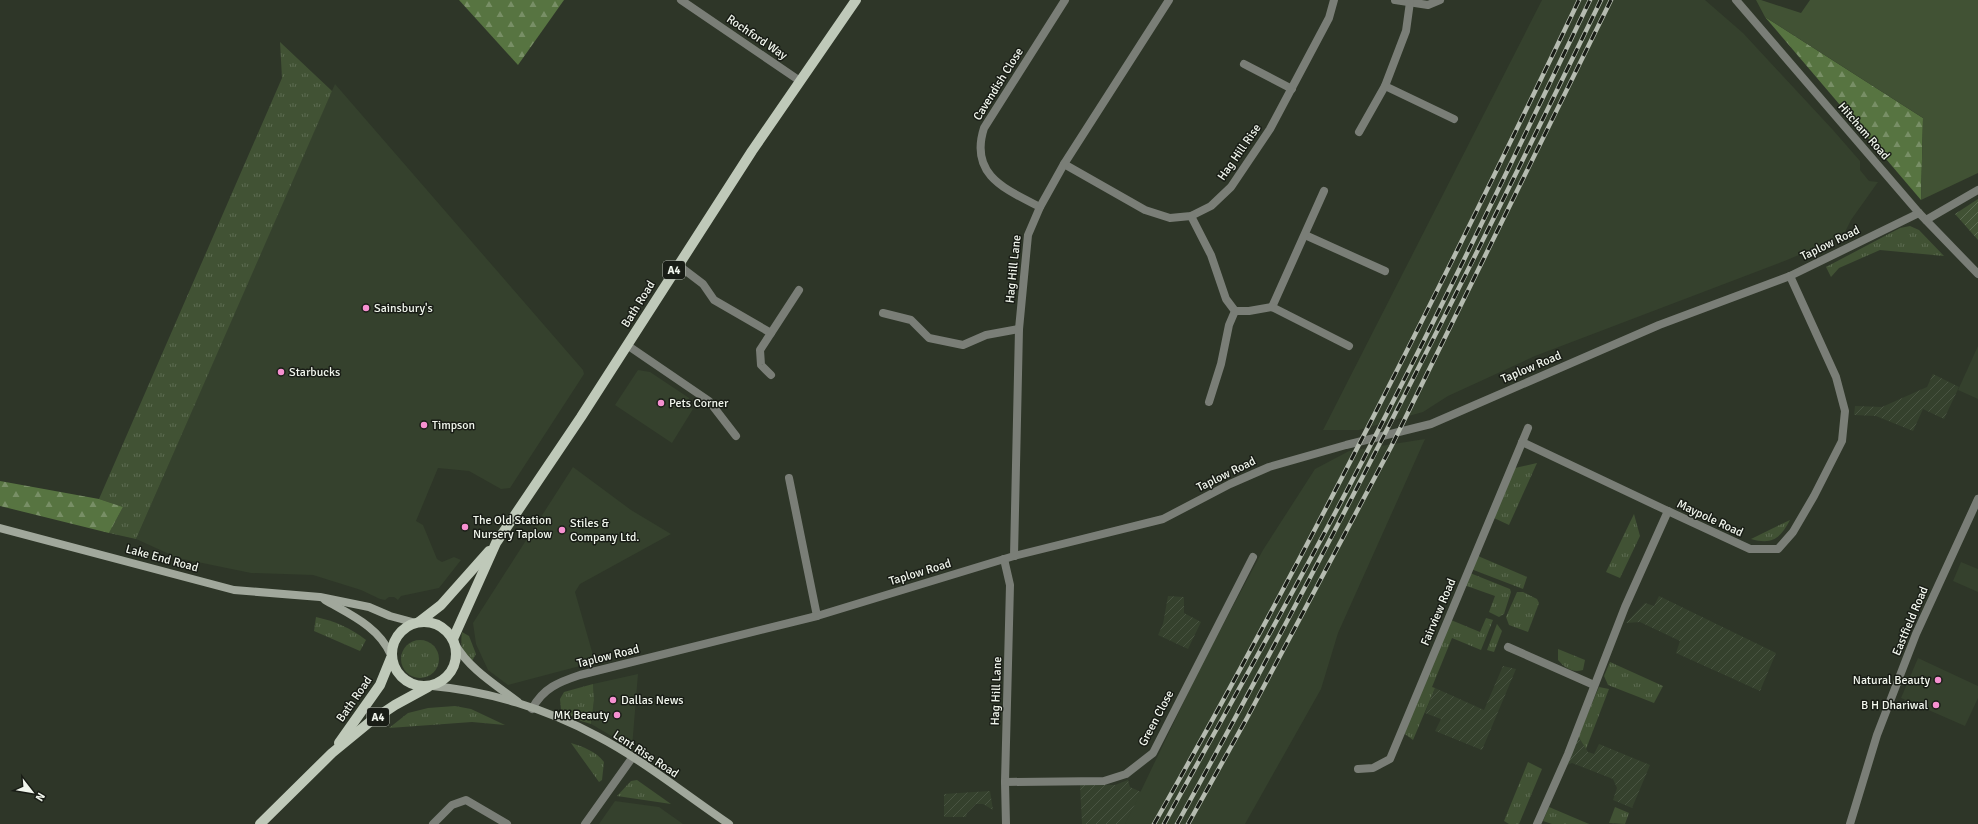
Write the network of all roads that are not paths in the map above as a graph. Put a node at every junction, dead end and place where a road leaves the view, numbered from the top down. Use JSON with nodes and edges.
{"nodes":[{"id":1,"x":681,"y":0,"type":"edge"},
{"id":2,"x":856,"y":0,"type":"edge"},
{"id":3,"x":1065,"y":0,"type":"edge"},
{"id":4,"x":1169,"y":0,"type":"edge"},
{"id":5,"x":1334,"y":0,"type":"edge"},
{"id":6,"x":1395,"y":0,"type":"edge"},
{"id":7,"x":1440,"y":0,"type":"edge"},
{"id":8,"x":1736,"y":0,"type":"edge"},
{"id":9,"x":1410,"y":2,"type":"junction"},
{"id":10,"x":1244,"y":64,"type":"dead end"},
{"id":11,"x":800,"y":81,"type":"junction"},
{"id":12,"x":1385,"y":86,"type":"junction"},
{"id":13,"x":1292,"y":89,"type":"junction"},
{"id":14,"x":1454,"y":119,"type":"dead end"},
{"id":15,"x":1359,"y":132,"type":"dead end"},
{"id":16,"x":1064,"y":164,"type":"junction"},
{"id":17,"x":1978,"y":190,"type":"edge"},
{"id":18,"x":1324,"y":191,"type":"dead end"},
{"id":19,"x":1040,"y":207,"type":"junction"},
{"id":20,"x":1919,"y":213,"type":"junction"},
{"id":21,"x":1192,"y":216,"type":"junction"},
{"id":22,"x":1926,"y":220,"type":"junction"},
{"id":23,"x":1305,"y":235,"type":"junction"},
{"id":24,"x":678,"y":265,"type":"junction"},
{"id":25,"x":1385,"y":271,"type":"dead end"},
{"id":26,"x":1978,"y":274,"type":"edge"},
{"id":27,"x":1790,"y":276,"type":"junction"},
{"id":28,"x":799,"y":290,"type":"dead end"},
{"id":29,"x":1272,"y":307,"type":"junction"},
{"id":30,"x":1235,"y":311,"type":"junction"},
{"id":31,"x":883,"y":313,"type":"dead end"},
{"id":32,"x":1019,"y":329,"type":"junction"},
{"id":33,"x":771,"y":333,"type":"junction"},
{"id":34,"x":627,"y":345,"type":"junction"},
{"id":35,"x":1349,"y":346,"type":"dead end"},
{"id":36,"x":771,"y":375,"type":"dead end"},
{"id":37,"x":1209,"y":402,"type":"dead end"},
{"id":38,"x":1528,"y":428,"type":"dead end"},
{"id":39,"x":736,"y":436,"type":"dead end"},
{"id":40,"x":1522,"y":442,"type":"junction"},
{"id":41,"x":789,"y":478,"type":"dead end"},
{"id":42,"x":1978,"y":499,"type":"edge"},
{"id":43,"x":1668,"y":510,"type":"junction"},
{"id":44,"x":0,"y":528,"type":"edge"},
{"id":45,"x":496,"y":543,"type":"junction"},
{"id":46,"x":1014,"y":556,"type":"junction"},
{"id":47,"x":1253,"y":557,"type":"dead end"},
{"id":48,"x":1004,"y":559,"type":"junction"},
{"id":49,"x":320,"y":597,"type":"junction"},
{"id":50,"x":817,"y":616,"type":"junction"},
{"id":51,"x":417,"y":622,"type":"junction"},
{"id":52,"x":454,"y":642,"type":"junction"},
{"id":53,"x":1508,"y":647,"type":"dead end"},
{"id":54,"x":391,"y":657,"type":"junction"},
{"id":55,"x":1594,"y":684,"type":"junction"},
{"id":56,"x":430,"y":686,"type":"junction"},
{"id":57,"x":522,"y":704,"type":"junction"},
{"id":58,"x":532,"y":709,"type":"junction"},
{"id":59,"x":332,"y":753,"type":"junction"},
{"id":60,"x":632,"y":758,"type":"junction"},
{"id":61,"x":1358,"y":769,"type":"dead end"},
{"id":62,"x":1005,"y":782,"type":"junction"},
{"id":63,"x":260,"y":824,"type":"edge"},
{"id":64,"x":433,"y":824,"type":"edge"},
{"id":65,"x":507,"y":824,"type":"edge"},
{"id":66,"x":585,"y":824,"type":"edge"},
{"id":67,"x":729,"y":824,"type":"edge"},
{"id":68,"x":1006,"y":824,"type":"edge"},
{"id":69,"x":1537,"y":824,"type":"edge"},
{"id":70,"x":1850,"y":824,"type":"edge"}],
"edges":[{"from":1,"to":11,"type":"street","name":"Rochford Way"},
{"from":2,"to":11,"type":"main road","name":"Bath Road","number":"A4"},
{"from":3,"to":19,"type":"street","name":"Cavendish Close"},
{"from":4,"to":16,"type":"street","name":"Hag Hill Lane"},
{"from":5,"to":13,"type":"street","name":"Hag Hill Rise"},
{"from":6,"to":9,"type":"street"},
{"from":7,"to":9,"type":"street"},
{"from":8,"to":20,"type":"street","name":"Hitcham Road"},
{"from":9,"to":12,"type":"street"},
{"from":10,"to":13,"type":"street"},
{"from":11,"to":24,"type":"main road","name":"Bath Road","number":"A4"},
{"from":12,"to":14,"type":"street"},
{"from":12,"to":15,"type":"street"},
{"from":13,"to":21,"type":"street","name":"Hag Hill Rise"},
{"from":16,"to":19,"type":"street","name":"Hag Hill Lane"},
{"from":16,"to":21,"type":"street","name":"Hag Hill Rise"},
{"from":17,"to":22,"type":"street"},
{"from":18,"to":23,"type":"street"},
{"from":19,"to":32,"type":"street","name":"Hag Hill Lane"},
{"from":20,"to":22,"type":"street","name":"Hitcham Road"},
{"from":20,"to":27,"type":"street","name":"Taplow Road"},
{"from":21,"to":30,"type":"street"},
{"from":22,"to":26,"type":"street","name":"Hitcham Road"},
{"from":23,"to":25,"type":"street"},
{"from":23,"to":29,"type":"street"},
{"from":24,"to":33,"type":"street"},
{"from":24,"to":34,"type":"main road","name":"Bath Road","number":"A4"},
{"from":27,"to":43,"type":"street","name":"Maypole Road"},
{"from":27,"to":46,"type":"street","name":"Taplow Road"},
{"from":28,"to":33,"type":"street"},
{"from":29,"to":30,"type":"street"},
{"from":29,"to":35,"type":"street"},
{"from":30,"to":37,"type":"street"},
{"from":31,"to":32,"type":"street"},
{"from":32,"to":46,"type":"street","name":"Hag Hill Lane"},
{"from":33,"to":36,"type":"street"},
{"from":34,"to":39,"type":"street"},
{"from":34,"to":45,"type":"main road","name":"Bath Road","number":"A4"},
{"from":38,"to":40,"type":"street","name":"Fairview Road"},
{"from":40,"to":43,"type":"street"},
{"from":40,"to":61,"type":"street","name":"Fairview Road"},
{"from":41,"to":50,"type":"street"},
{"from":42,"to":70,"type":"street","name":"Eastfield Road"},
{"from":43,"to":55,"type":"street","name":"Maypole Road"},
{"from":44,"to":49,"type":"main road","name":"Lake End Road"},
{"from":45,"to":51,"type":"main road","name":"Bath Road","number":"A4"},
{"from":45,"to":52,"type":"main road","name":"Bath Road","number":"A4"},
{"from":46,"to":48,"type":"street","name":"Taplow Road"},
{"from":47,"to":62,"type":"street","name":"Green Close"},
{"from":48,"to":50,"type":"street","name":"Taplow Road"},
{"from":48,"to":62,"type":"street","name":"Hag Hill Lane"},
{"from":49,"to":51,"type":"main road","name":"Lake End Road"},
{"from":49,"to":54,"type":"main road","name":"Lake End Road"},
{"from":50,"to":58,"type":"street","name":"Taplow Road"},
{"from":51,"to":52,"type":"main road"},
{"from":51,"to":54,"type":"main road"},
{"from":52,"to":56,"type":"main road"},
{"from":52,"to":57,"type":"main road","name":"Lent Rise Road"},
{"from":53,"to":55,"type":"street"},
{"from":54,"to":56,"type":"main road"},
{"from":54,"to":59,"type":"main road","name":"Bath Road","number":"A4"},
{"from":55,"to":69,"type":"street","name":"Maypole Road"},
{"from":56,"to":57,"type":"main road","name":"Lent Rise Road"},
{"from":56,"to":59,"type":"main road","name":"Bath Road","number":"A4"},
{"from":57,"to":58,"type":"main road","name":"Lent Rise Road"},
{"from":58,"to":60,"type":"main road","name":"Lent Rise Road"},
{"from":59,"to":63,"type":"main road","name":"Bath Road","number":"A4"},
{"from":60,"to":66,"type":"street"},
{"from":60,"to":67,"type":"main road","name":"Lent Rise Road"},
{"from":62,"to":68,"type":"street","name":"Hag Hill Lane"},
{"from":64,"to":65,"type":"street"}]}
